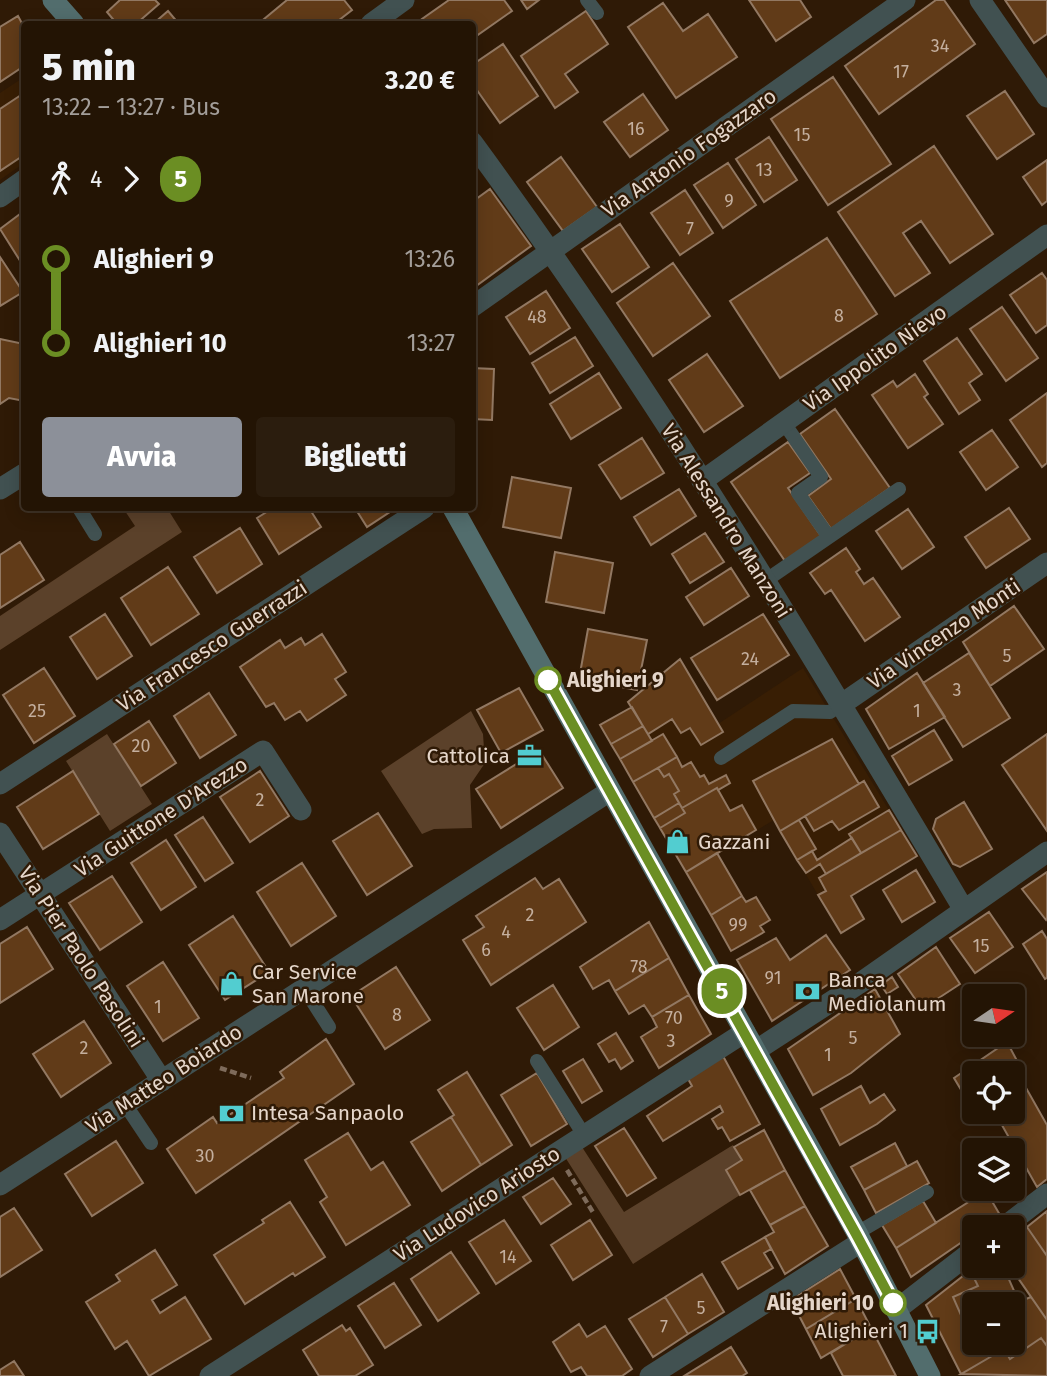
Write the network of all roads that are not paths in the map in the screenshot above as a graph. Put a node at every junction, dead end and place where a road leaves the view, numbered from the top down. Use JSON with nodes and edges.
{"nodes":[{"id":1,"x":53,"y":0,"type":"edge"},
{"id":2,"x":404,"y":0,"type":"edge"},
{"id":3,"x":587,"y":0,"type":"edge"},
{"id":4,"x":905,"y":0,"type":"edge"},
{"id":5,"x":980,"y":0,"type":"edge"},
{"id":6,"x":597,"y":13,"type":"dead end"},
{"id":7,"x":377,"y":16,"type":"edge"},
{"id":8,"x":71,"y":21,"type":"edge"},
{"id":9,"x":1047,"y":97,"type":"edge"},
{"id":10,"x":476,"y":147,"type":"edge"},
{"id":11,"x":21,"y":182,"type":"edge"},
{"id":12,"x":0,"y":197,"type":"edge"},
{"id":13,"x":1047,"y":235,"type":"edge"},
{"id":14,"x":552,"y":251,"type":"junction"},
{"id":15,"x":476,"y":304,"type":"edge"},
{"id":16,"x":783,"y":423,"type":"junction"},
{"id":17,"x":21,"y":476,"type":"edge"},
{"id":18,"x":702,"y":481,"type":"junction"},
{"id":19,"x":0,"y":489,"type":"edge"},
{"id":20,"x":899,"y":489,"type":"dead end"},
{"id":21,"x":81,"y":511,"type":"edge"},
{"id":22,"x":419,"y":511,"type":"edge"},
{"id":23,"x":455,"y":511,"type":"edge"},
{"id":24,"x":95,"y":534,"type":"dead end"},
{"id":25,"x":829,"y":537,"type":"junction"},
{"id":26,"x":1047,"y":563,"type":"edge"},
{"id":27,"x":765,"y":582,"type":"junction"},
{"id":28,"x":842,"y":704,"type":"junction"},
{"id":29,"x":721,"y":758,"type":"dead end"},
{"id":30,"x":0,"y":785,"type":"edge"},
{"id":31,"x":610,"y":791,"type":"junction"},
{"id":32,"x":301,"y":810,"type":"dead end"},
{"id":33,"x":0,"y":832,"type":"edge"},
{"id":34,"x":1047,"y":852,"type":"edge"},
{"id":35,"x":40,"y":895,"type":"junction"},
{"id":36,"x":964,"y":910,"type":"junction"},
{"id":37,"x":0,"y":920,"type":"edge"},
{"id":38,"x":304,"y":988,"type":"junction"},
{"id":39,"x":329,"y":1027,"type":"dead end"},
{"id":40,"x":750,"y":1042,"type":"junction"},
{"id":41,"x":537,"y":1061,"type":"dead end"},
{"id":42,"x":162,"y":1080,"type":"junction"},
{"id":43,"x":125,"y":1104,"type":"junction"},
{"id":44,"x":584,"y":1135,"type":"junction"},
{"id":45,"x":151,"y":1143,"type":"dead end"},
{"id":46,"x":0,"y":1185,"type":"edge"},
{"id":47,"x":927,"y":1192,"type":"dead end"},
{"id":48,"x":1047,"y":1194,"type":"edge"},
{"id":49,"x":1020,"y":1215,"type":"edge"},
{"id":50,"x":859,"y":1238,"type":"junction"},
{"id":51,"x":962,"y":1260,"type":"edge"},
{"id":52,"x":896,"y":1310,"type":"junction"},
{"id":53,"x":210,"y":1376,"type":"edge"},
{"id":54,"x":650,"y":1376,"type":"edge"},
{"id":55,"x":930,"y":1376,"type":"edge"}],
"edges":[{"from":1,"to":8,"type":"main road"},
{"from":2,"to":7,"type":"street"},
{"from":3,"to":6,"type":"lane"},
{"from":4,"to":14,"type":"street","name":"Via Antonio Fogazzaro"},
{"from":5,"to":9,"type":"street"},
{"from":10,"to":14,"type":"street","name":"Via Alessandro Manzoni"},
{"from":11,"to":12,"type":"street"},
{"from":13,"to":16,"type":"street","name":"Via Ippolito Nievo"},
{"from":14,"to":15,"type":"street","name":"Via Antonio Fogazzaro"},
{"from":14,"to":18,"type":"street","name":"Via Alessandro Manzoni"},
{"from":16,"to":18,"type":"street","name":"Via Ippolito Nievo"},
{"from":16,"to":25,"type":"lane"},
{"from":17,"to":19,"type":"street"},
{"from":18,"to":27,"type":"street","name":"Via Alessandro Manzoni"},
{"from":20,"to":25,"type":"lane"},
{"from":21,"to":24,"type":"lane"},
{"from":22,"to":30,"type":"street","name":"Via Francesco Guerrazzi"},
{"from":23,"to":31,"type":"main road"},
{"from":25,"to":27,"type":"lane"},
{"from":26,"to":28,"type":"street","name":"Via Vincenzo Monti"},
{"from":27,"to":28,"type":"street","name":"Via Alessandro Manzoni"},
{"from":28,"to":29,"type":"lane"},
{"from":28,"to":36,"type":"street","name":"Via Alessandro Manzoni"},
{"from":31,"to":38,"type":"street","name":"Via Matteo Boiardo"},
{"from":31,"to":40,"type":"main road"},
{"from":32,"to":35,"type":"street","name":"Via Guittone D'Arezzo"},
{"from":33,"to":35,"type":"street","name":"Via Pier Paolo Pasolini"},
{"from":34,"to":36,"type":"street","name":"Via Ludovico Ariosto"},
{"from":35,"to":37,"type":"street","name":"Via Guittone D'Arezzo"},
{"from":35,"to":42,"type":"street","name":"Via Pier Paolo Pasolini"},
{"from":36,"to":40,"type":"street","name":"Via Ludovico Ariosto"},
{"from":38,"to":39,"type":"lane"},
{"from":38,"to":42,"type":"street","name":"Via Matteo Boiardo"},
{"from":40,"to":44,"type":"street","name":"Via Ludovico Ariosto"},
{"from":40,"to":50,"type":"main road"},
{"from":41,"to":44,"type":"lane"},
{"from":42,"to":43,"type":"street","name":"Via Matteo Boiardo"},
{"from":43,"to":45,"type":"lane"},
{"from":43,"to":46,"type":"street","name":"Via Matteo Boiardo"},
{"from":44,"to":53,"type":"street","name":"Via Ludovico Ariosto"},
{"from":47,"to":50,"type":"lane"},
{"from":48,"to":49,"type":"street"},
{"from":50,"to":52,"type":"main road"},
{"from":50,"to":54,"type":"street"},
{"from":51,"to":52,"type":"street"},
{"from":52,"to":55,"type":"main road"}]}
